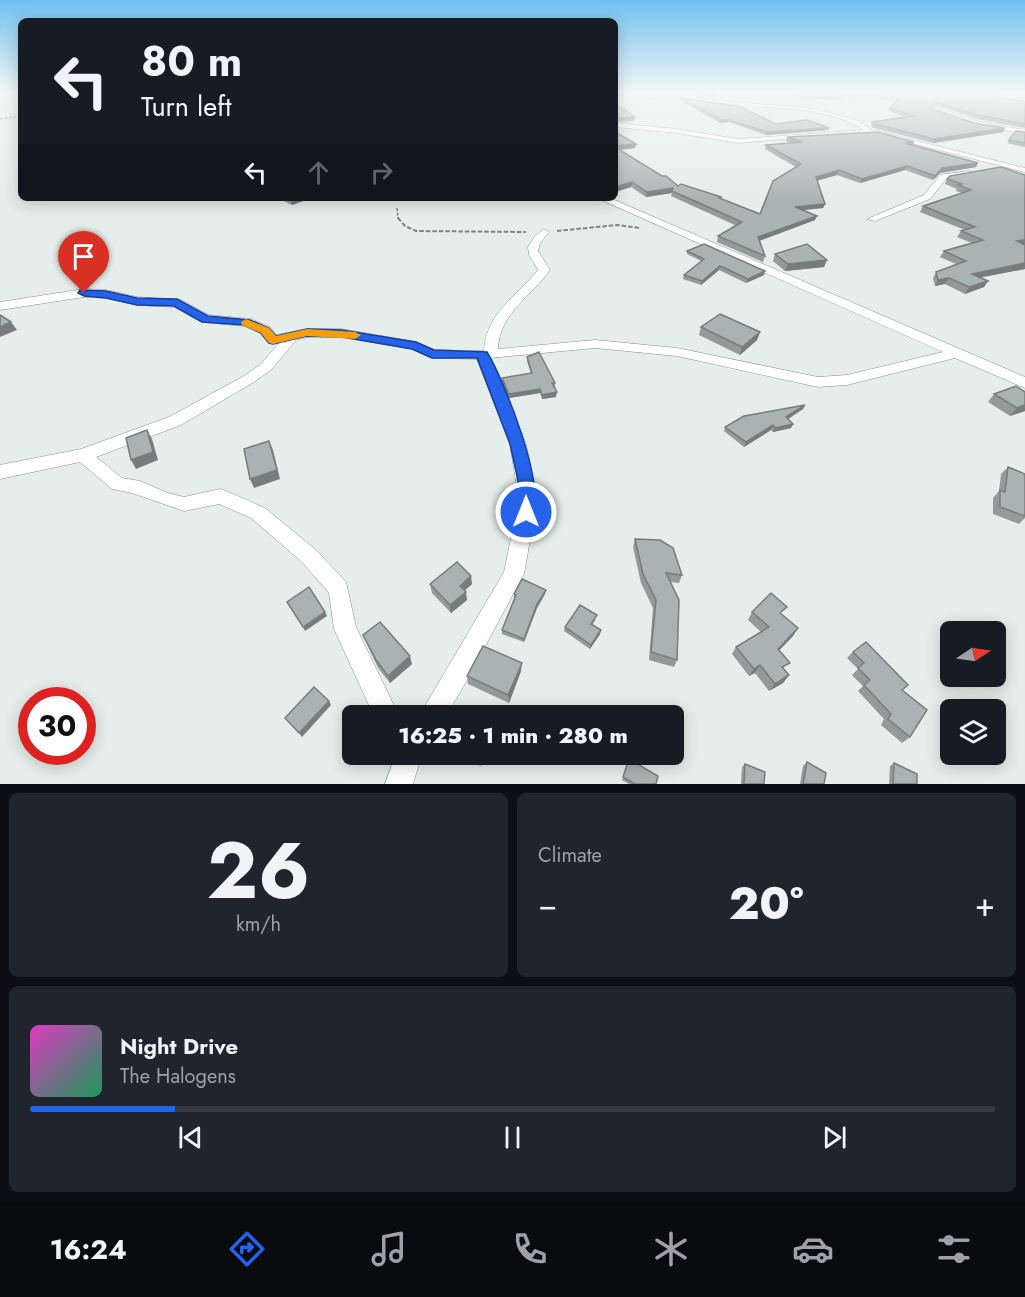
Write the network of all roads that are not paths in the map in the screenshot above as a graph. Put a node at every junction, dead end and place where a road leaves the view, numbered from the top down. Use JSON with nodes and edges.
{"nodes":[{"id":1,"x":643,"y":129,"type":"edge"},
{"id":2,"x":868,"y":129,"type":"edge"},
{"id":3,"x":1006,"y":129,"type":"edge"},
{"id":4,"x":873,"y":131,"type":"junction"},
{"id":5,"x":1025,"y":132,"type":"edge"},
{"id":6,"x":1010,"y":166,"type":"junction"},
{"id":7,"x":1025,"y":170,"type":"edge"},
{"id":8,"x":609,"y":201,"type":"edge"},
{"id":9,"x":872,"y":219,"type":"dead end"},
{"id":10,"x":544,"y":232,"type":"dead end"},
{"id":11,"x":0,"y":306,"type":"edge"},
{"id":12,"x":291,"y":337,"type":"junction"},
{"id":13,"x":957,"y":353,"type":"junction"},
{"id":14,"x":487,"y":354,"type":"junction"},
{"id":15,"x":1025,"y":383,"type":"edge"},
{"id":16,"x":83,"y":455,"type":"junction"},
{"id":17,"x":0,"y":472,"type":"edge"},
{"id":18,"x":382,"y":705,"type":"edge"},
{"id":19,"x":438,"y":705,"type":"edge"},
{"id":20,"x":404,"y":765,"type":"edge"},
{"id":21,"x":399,"y":784,"type":"edge"}],
"edges":[{"from":1,"to":4,"type":"street"},
{"from":2,"to":4,"type":"street"},
{"from":3,"to":5,"type":"street"},
{"from":4,"to":6,"type":"street"},
{"from":6,"to":7,"type":"street"},
{"from":6,"to":9,"type":"street"},
{"from":8,"to":13,"type":"street"},
{"from":10,"to":14,"type":"street"},
{"from":11,"to":12,"type":"street"},
{"from":12,"to":14,"type":"street"},
{"from":12,"to":16,"type":"street"},
{"from":13,"to":14,"type":"street"},
{"from":13,"to":15,"type":"street"},
{"from":14,"to":19,"type":"street"},
{"from":16,"to":17,"type":"street"},
{"from":16,"to":18,"type":"street"},
{"from":20,"to":21,"type":"street"}]}
